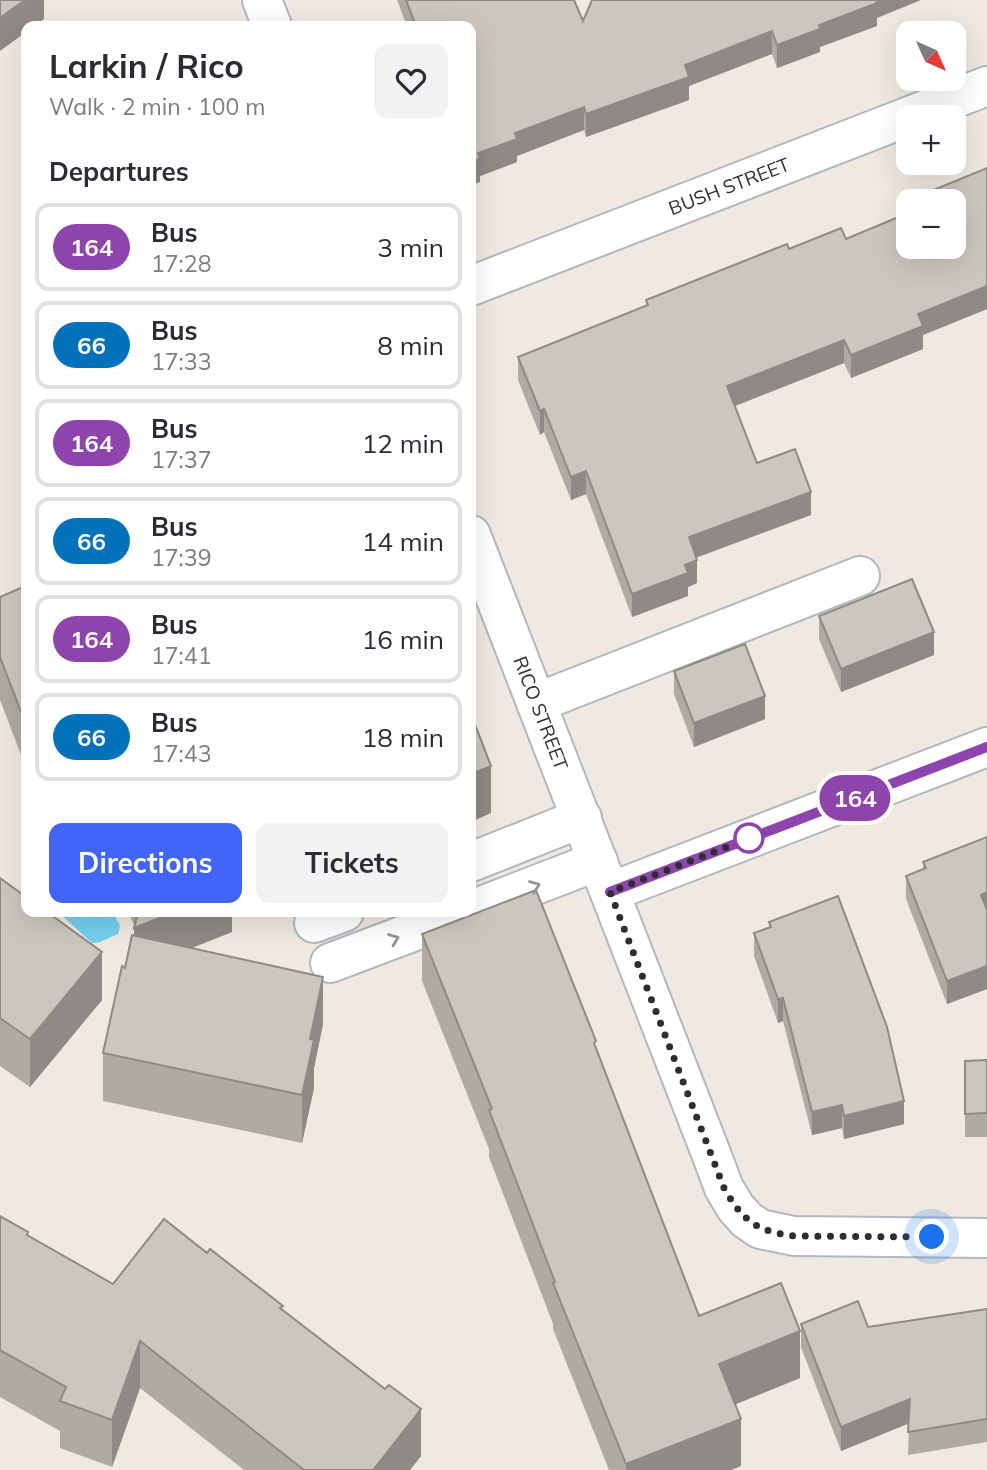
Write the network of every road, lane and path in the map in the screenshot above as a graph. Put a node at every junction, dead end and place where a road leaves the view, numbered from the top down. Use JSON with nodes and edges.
{"nodes":[{"id":1,"x":262,"y":0,"type":"edge"},
{"id":2,"x":270,"y":21,"type":"edge"},
{"id":3,"x":987,"y":86,"type":"edge"},
{"id":4,"x":476,"y":284,"type":"edge"},
{"id":5,"x":476,"y":548,"type":"edge"},
{"id":6,"x":860,"y":576,"type":"dead end"},
{"id":7,"x":536,"y":702,"type":"junction"},
{"id":8,"x":987,"y":747,"type":"edge"},
{"id":9,"x":582,"y":818,"type":"junction"},
{"id":10,"x":476,"y":860,"type":"edge"},
{"id":11,"x":604,"y":876,"type":"junction"},
{"id":12,"x":476,"y":909,"type":"edge"},
{"id":13,"x":452,"y":917,"type":"edge"},
{"id":14,"x":330,"y":963,"type":"dead end"},
{"id":15,"x":987,"y":1238,"type":"edge"}],
"edges":[{"from":1,"to":2,"type":"street"},
{"from":3,"to":4,"type":"street","name":"BUSH STREET"},
{"from":5,"to":7,"type":"street","name":"RICO STREET"},
{"from":6,"to":7,"type":"street"},
{"from":7,"to":9,"type":"street","name":"RICO STREET"},
{"from":8,"to":11,"type":"street"},
{"from":9,"to":10,"type":"street"},
{"from":9,"to":11,"type":"street","name":"RICO STREET"},
{"from":12,"to":11,"type":"street","one_way":true},
{"from":11,"to":15,"type":"street","name":"RICO STREET"},
{"from":14,"to":13,"type":"street","one_way":true}]}
